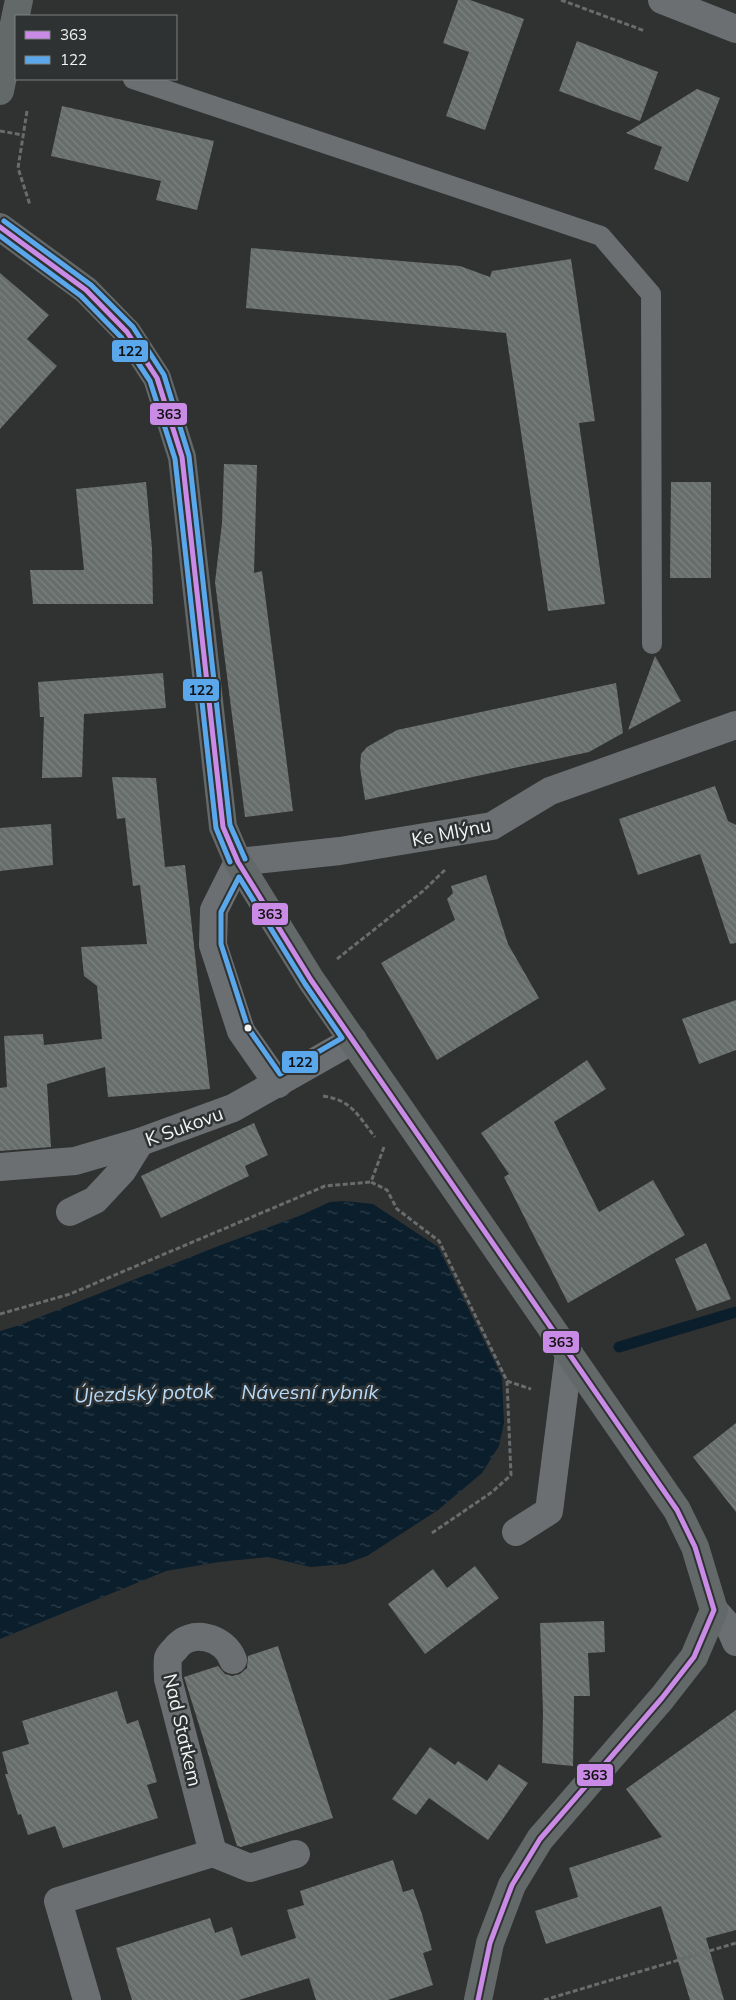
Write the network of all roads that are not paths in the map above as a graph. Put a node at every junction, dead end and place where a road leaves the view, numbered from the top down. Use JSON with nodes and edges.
{"nodes":[{"id":1,"x":19,"y":0,"type":"edge"},
{"id":2,"x":662,"y":0,"type":"edge"},
{"id":3,"x":17,"y":15,"type":"edge"},
{"id":4,"x":736,"y":29,"type":"edge"},
{"id":5,"x":14,"y":39,"type":"edge"},
{"id":6,"x":136,"y":80,"type":"edge"},
{"id":7,"x":0,"y":91,"type":"edge"},
{"id":8,"x":0,"y":227,"type":"edge"},
{"id":9,"x":652,"y":644,"type":"dead end"},
{"id":10,"x":736,"y":725,"type":"edge"},
{"id":11,"x":238,"y":862,"type":"junction"},
{"id":12,"x":353,"y":1040,"type":"junction"},
{"id":13,"x":278,"y":1084,"type":"junction"},
{"id":14,"x":140,"y":1142,"type":"junction"},
{"id":15,"x":0,"y":1167,"type":"edge"},
{"id":16,"x":70,"y":1212,"type":"dead end"},
{"id":17,"x":569,"y":1354,"type":"junction"},
{"id":18,"x":516,"y":1532,"type":"dead end"},
{"id":19,"x":714,"y":1610,"type":"junction"},
{"id":20,"x":736,"y":1642,"type":"edge"},
{"id":21,"x":233,"y":1660,"type":"dead end"},
{"id":22,"x":213,"y":1853,"type":"junction"},
{"id":23,"x":296,"y":1854,"type":"dead end"},
{"id":24,"x":88,"y":2000,"type":"edge"},
{"id":25,"x":478,"y":2000,"type":"edge"}],
"edges":[{"from":1,"to":3,"type":"street"},
{"from":2,"to":4,"type":"street"},
{"from":5,"to":7,"type":"street"},
{"from":6,"to":9,"type":"lane"},
{"from":8,"to":11,"type":"street"},
{"from":10,"to":11,"type":"street","name":"Ke Mlýnu"},
{"from":11,"to":12,"type":"street"},
{"from":11,"to":13,"type":"street"},
{"from":12,"to":13,"type":"street","name":"K Sukovu"},
{"from":12,"to":17,"type":"street"},
{"from":13,"to":14,"type":"street","name":"K Sukovu"},
{"from":14,"to":15,"type":"street","name":"K Sukovu"},
{"from":14,"to":16,"type":"street"},
{"from":17,"to":18,"type":"street"},
{"from":17,"to":19,"type":"street"},
{"from":19,"to":20,"type":"street"},
{"from":19,"to":25,"type":"street"},
{"from":21,"to":22,"type":"street","name":"Nad Statkem"},
{"from":22,"to":23,"type":"street"},
{"from":22,"to":24,"type":"street"}]}
